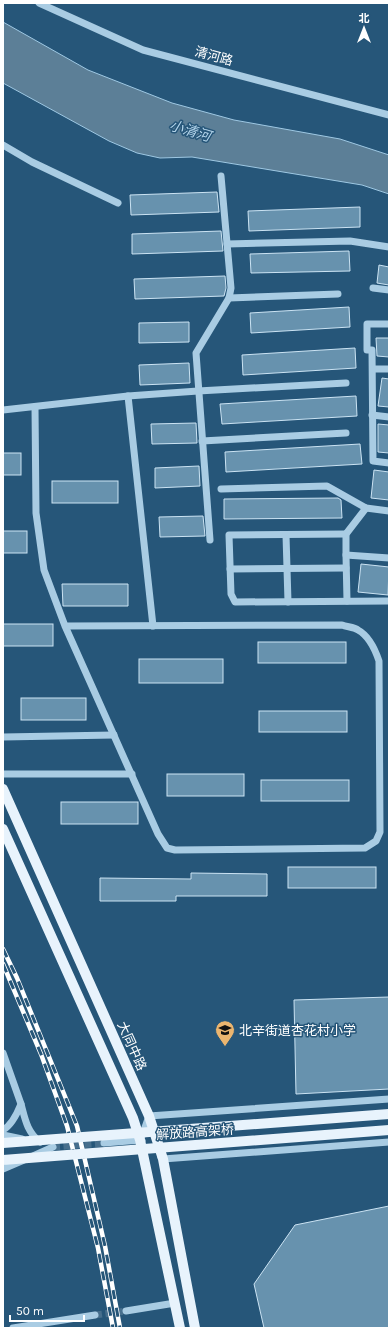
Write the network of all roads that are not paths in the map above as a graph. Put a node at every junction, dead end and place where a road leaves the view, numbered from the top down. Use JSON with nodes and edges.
{"nodes":[{"id":1,"x":39,"y":3,"type":"edge"},
{"id":2,"x":389,"y":115,"type":"edge"},
{"id":3,"x":3,"y":145,"type":"edge"},
{"id":4,"x":221,"y":176,"type":"dead end"},
{"id":5,"x":118,"y":203,"type":"dead end"},
{"id":6,"x":227,"y":244,"type":"junction"},
{"id":7,"x":389,"y":247,"type":"edge"},
{"id":8,"x":373,"y":288,"type":"dead end"},
{"id":9,"x":389,"y":290,"type":"edge"},
{"id":10,"x":338,"y":294,"type":"dead end"},
{"id":11,"x":229,"y":298,"type":"junction"},
{"id":12,"x":389,"y":324,"type":"edge"},
{"id":13,"x":373,"y":368,"type":"junction"},
{"id":14,"x":389,"y":369,"type":"edge"},
{"id":15,"x":346,"y":383,"type":"dead end"},
{"id":16,"x":198,"y":391,"type":"junction"},
{"id":17,"x":128,"y":396,"type":"junction"},
{"id":18,"x":35,"y":407,"type":"junction"},
{"id":19,"x":3,"y":410,"type":"edge"},
{"id":20,"x":372,"y":415,"type":"junction"},
{"id":21,"x":389,"y":417,"type":"edge"},
{"id":22,"x":346,"y":433,"type":"dead end"},
{"id":23,"x":202,"y":441,"type":"junction"},
{"id":24,"x":389,"y":463,"type":"edge"},
{"id":25,"x":221,"y":489,"type":"dead end"},
{"id":26,"x":366,"y":508,"type":"junction"},
{"id":27,"x":389,"y":511,"type":"edge"},
{"id":28,"x":346,"y":534,"type":"junction"},
{"id":29,"x":286,"y":535,"type":"junction"},
{"id":30,"x":210,"y":540,"type":"dead end"},
{"id":31,"x":346,"y":555,"type":"junction"},
{"id":32,"x":389,"y":558,"type":"edge"},
{"id":33,"x":287,"y":568,"type":"junction"},
{"id":34,"x":346,"y":568,"type":"junction"},
{"id":35,"x":230,"y":570,"type":"junction"},
{"id":36,"x":347,"y":601,"type":"junction"},
{"id":37,"x":389,"y":601,"type":"edge"},
{"id":38,"x":288,"y":602,"type":"junction"},
{"id":39,"x":66,"y":626,"type":"junction"},
{"id":40,"x":153,"y":626,"type":"junction"},
{"id":41,"x":114,"y":735,"type":"junction"},
{"id":42,"x":3,"y":737,"type":"edge"},
{"id":43,"x":3,"y":774,"type":"edge"},
{"id":44,"x":132,"y":774,"type":"junction"},
{"id":45,"x":3,"y":789,"type":"edge"},
{"id":46,"x":3,"y":829,"type":"edge"},
{"id":47,"x":3,"y":1053,"type":"edge"},
{"id":48,"x":389,"y":1099,"type":"edge"},
{"id":49,"x":21,"y":1104,"type":"junction"},
{"id":50,"x":389,"y":1114,"type":"edge"},
{"id":51,"x":149,"y":1116,"type":"junction"},
{"id":52,"x":3,"y":1130,"type":"edge"},
{"id":53,"x":389,"y":1130,"type":"edge"},
{"id":54,"x":3,"y":1135,"type":"edge"},
{"id":55,"x":140,"y":1140,"type":"junction"},
{"id":56,"x":389,"y":1142,"type":"edge"},
{"id":57,"x":3,"y":1143,"type":"edge"},
{"id":58,"x":104,"y":1143,"type":"tunnel mouth"},
{"id":59,"x":43,"y":1144,"type":"junction"},
{"id":60,"x":3,"y":1160,"type":"edge"},
{"id":61,"x":163,"y":1160,"type":"junction"},
{"id":62,"x":3,"y":1168,"type":"edge"},
{"id":63,"x":175,"y":1303,"type":"junction"},
{"id":64,"x":126,"y":1311,"type":"tunnel mouth"},
{"id":65,"x":95,"y":1315,"type":"tunnel mouth"},
{"id":66,"x":14,"y":1328,"type":"edge"},
{"id":67,"x":180,"y":1328,"type":"edge"},
{"id":68,"x":195,"y":1328,"type":"edge"}],
"edges":[{"from":1,"to":2,"type":"street","name":"清河路"},
{"from":3,"to":5,"type":"street"},
{"from":4,"to":6,"type":"street"},
{"from":6,"to":7,"type":"street"},
{"from":6,"to":11,"type":"street"},
{"from":8,"to":9,"type":"street"},
{"from":10,"to":11,"type":"street"},
{"from":11,"to":16,"type":"street"},
{"from":12,"to":13,"type":"street"},
{"from":13,"to":14,"type":"street"},
{"from":13,"to":20,"type":"street"},
{"from":15,"to":16,"type":"street"},
{"from":16,"to":17,"type":"street"},
{"from":16,"to":23,"type":"street"},
{"from":17,"to":18,"type":"street"},
{"from":17,"to":40,"type":"street"},
{"from":18,"to":19,"type":"street"},
{"from":18,"to":39,"type":"street"},
{"from":20,"to":21,"type":"street"},
{"from":20,"to":24,"type":"street"},
{"from":22,"to":23,"type":"street"},
{"from":23,"to":30,"type":"street"},
{"from":25,"to":26,"type":"street"},
{"from":26,"to":27,"type":"street"},
{"from":26,"to":28,"type":"street"},
{"from":28,"to":29,"type":"street"},
{"from":28,"to":31,"type":"street"},
{"from":29,"to":33,"type":"street"},
{"from":29,"to":35,"type":"street"},
{"from":31,"to":32,"type":"street"},
{"from":31,"to":34,"type":"street"},
{"from":33,"to":34,"type":"street"},
{"from":33,"to":35,"type":"street"},
{"from":33,"to":38,"type":"street"},
{"from":34,"to":36,"type":"street"},
{"from":35,"to":38,"type":"street"},
{"from":36,"to":37,"type":"street"},
{"from":36,"to":38,"type":"street"},
{"from":39,"to":40,"type":"street"},
{"from":39,"to":41,"type":"street"},
{"from":40,"to":44,"type":"street"},
{"from":41,"to":42,"type":"street"},
{"from":41,"to":44,"type":"street"},
{"from":43,"to":44,"type":"street"},
{"from":45,"to":51,"type":"main road","name":"大同中路"},
{"from":46,"to":55,"type":"main road"},
{"from":47,"to":49,"type":"street"},
{"from":48,"to":51,"type":"street"},
{"from":49,"to":52,"type":"street"},
{"from":49,"to":59,"type":"street"},
{"from":50,"to":57,"type":"main road","name":"解放路高架桥","bridge":true},
{"from":51,"to":55,"type":"street"},
{"from":51,"to":61,"type":"main road","name":"大同中路"},
{"from":53,"to":60,"type":"main road","name":"解放路高架桥","bridge":true},
{"from":54,"to":59,"type":"street"},
{"from":55,"to":58,"type":"street"},
{"from":55,"to":61,"type":"street"},
{"from":55,"to":63,"type":"main road"},
{"from":56,"to":61,"type":"street"},
{"from":59,"to":62,"type":"street"},
{"from":61,"to":68,"type":"main road","name":"大同中路"},
{"from":63,"to":64,"type":"street"},
{"from":63,"to":67,"type":"main road"},
{"from":65,"to":66,"type":"street"}]}
